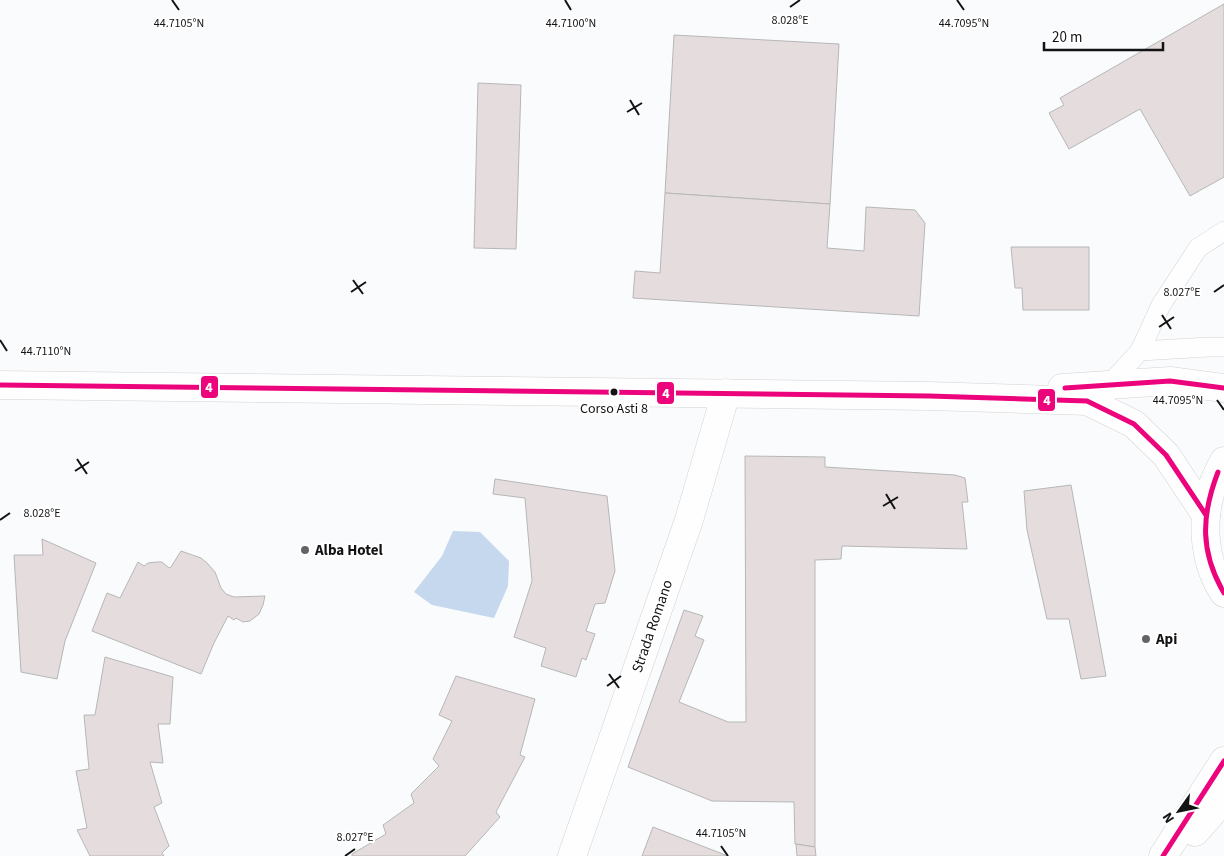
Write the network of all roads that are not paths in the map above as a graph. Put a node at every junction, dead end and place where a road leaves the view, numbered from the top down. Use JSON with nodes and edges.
{"nodes":[{"id":1,"x":1224,"y":231,"type":"edge"},
{"id":2,"x":1224,"y":347,"type":"edge"},
{"id":3,"x":1140,"y":351,"type":"junction"},
{"id":4,"x":0,"y":385,"type":"edge"},
{"id":5,"x":1108,"y":385,"type":"junction"},
{"id":6,"x":1224,"y":388,"type":"edge"},
{"id":7,"x":726,"y":393,"type":"junction"},
{"id":8,"x":929,"y":396,"type":"junction"},
{"id":9,"x":1224,"y":461,"type":"edge"},
{"id":10,"x":1206,"y":514,"type":"junction"},
{"id":11,"x":1224,"y":593,"type":"edge"},
{"id":12,"x":1224,"y":761,"type":"edge"},
{"id":13,"x":1224,"y":799,"type":"edge"},
{"id":14,"x":572,"y":856,"type":"edge"},
{"id":15,"x":1163,"y":856,"type":"edge"},
{"id":16,"x":1174,"y":856,"type":"edge"}],
"edges":[{"from":1,"to":3,"type":"lane"},
{"from":2,"to":3,"type":"lane"},
{"from":3,"to":5,"type":"lane"},
{"from":4,"to":7,"type":"main road"},
{"from":5,"to":6,"type":"main road"},
{"from":5,"to":8,"type":"main road"},
{"from":7,"to":8,"type":"main road"},
{"from":7,"to":14,"type":"main road","name":"Strada Romano"},
{"from":8,"to":10,"type":"main road"},
{"from":9,"to":10,"type":"main road"},
{"from":10,"to":11,"type":"main road"},
{"from":12,"to":15,"type":"main road"},
{"from":13,"to":16,"type":"main road"}]}
